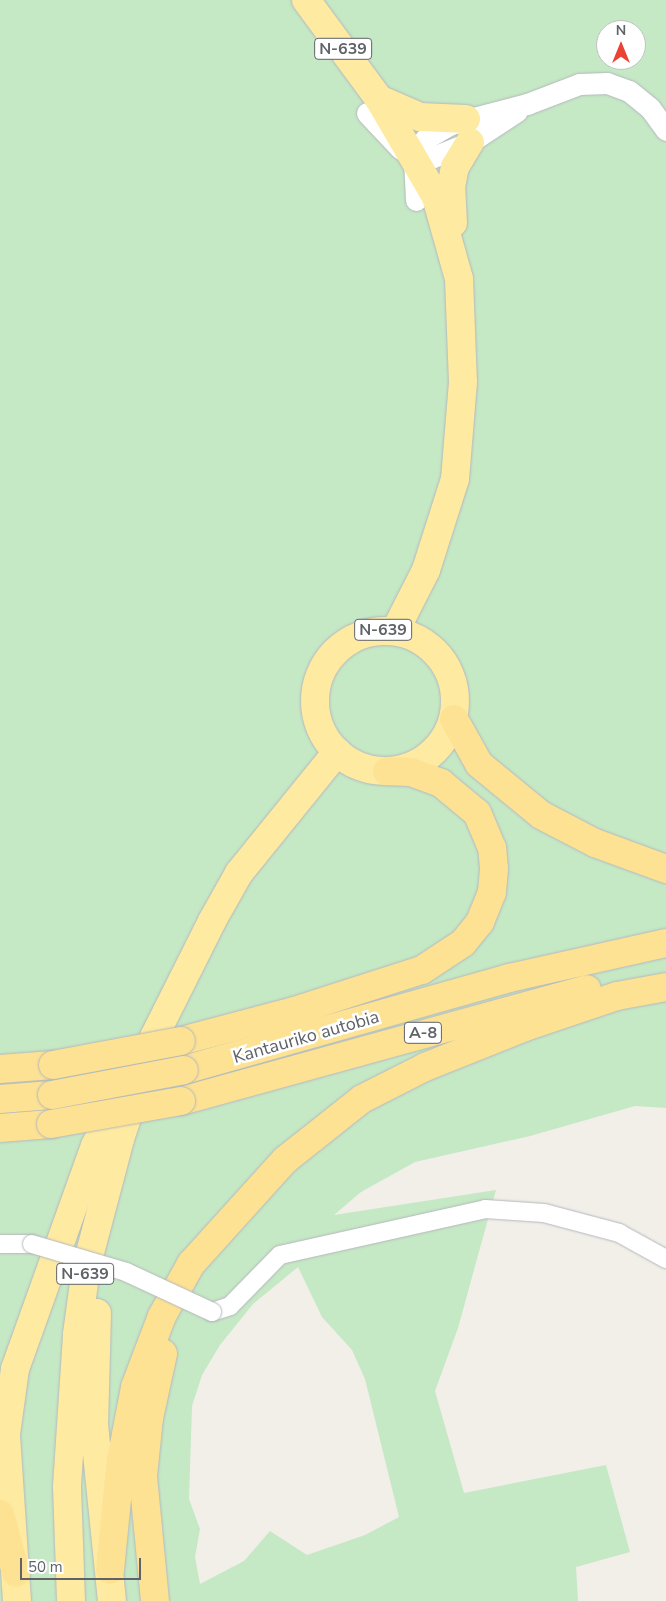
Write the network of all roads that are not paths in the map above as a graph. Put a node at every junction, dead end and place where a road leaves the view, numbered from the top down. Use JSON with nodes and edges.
{"nodes":[{"id":1,"x":289,"y":0,"type":"edge"},
{"id":2,"x":306,"y":0,"type":"edge"},
{"id":3,"x":373,"y":106,"type":"junction"},
{"id":4,"x":666,"y":130,"type":"edge"},
{"id":5,"x":468,"y":131,"type":"junction"},
{"id":6,"x":414,"y":158,"type":"junction"},
{"id":7,"x":416,"y":200,"type":"junction"},
{"id":8,"x":455,"y":262,"type":"junction"},
{"id":9,"x":463,"y":356,"type":"junction"},
{"id":10,"x":395,"y":631,"type":"junction"},
{"id":11,"x":454,"y":719,"type":"junction"},
{"id":12,"x":337,"y":752,"type":"junction"},
{"id":13,"x":387,"y":771,"type":"junction"},
{"id":14,"x":666,"y":869,"type":"edge"},
{"id":15,"x":666,"y":943,"type":"edge"},
{"id":16,"x":666,"y":973,"type":"edge"},
{"id":17,"x":666,"y":987,"type":"edge"},
{"id":18,"x":168,"y":1039,"type":"junction"},
{"id":19,"x":0,"y":1070,"type":"edge"},
{"id":20,"x":0,"y":1099,"type":"edge"},
{"id":21,"x":0,"y":1128,"type":"edge"},
{"id":22,"x":236,"y":1212,"type":"junction"},
{"id":23,"x":0,"y":1244,"type":"edge"},
{"id":24,"x":666,"y":1259,"type":"edge"},
{"id":25,"x":0,"y":1514,"type":"edge"},
{"id":26,"x":110,"y":1570,"type":"junction"},
{"id":27,"x":16,"y":1572,"type":"junction"},
{"id":28,"x":17,"y":1601,"type":"edge"},
{"id":29,"x":71,"y":1601,"type":"edge"},
{"id":30,"x":112,"y":1601,"type":"edge"},
{"id":31,"x":155,"y":1601,"type":"edge"}],
"edges":[{"from":1,"to":3,"type":"highway","number":"N-639"},
{"from":2,"to":3,"type":"highway","number":"N-639"},
{"from":3,"to":5,"type":"highway"},
{"from":3,"to":6,"type":"highway","number":"N-639"},
{"from":3,"to":7,"type":"highway","number":"N-639"},
{"from":4,"to":5,"type":"street"},
{"from":5,"to":6,"type":"street"},
{"from":5,"to":8,"type":"highway"},
{"from":6,"to":7,"type":"street"},
{"from":6,"to":8,"type":"highway","number":"N-639"},
{"from":7,"to":9,"type":"highway","number":"N-639"},
{"from":8,"to":9,"type":"highway","number":"N-639"},
{"from":9,"to":10,"type":"highway","number":"N-639"},
{"from":10,"to":11,"type":"highway","number":"N-639"},
{"from":10,"to":12,"type":"highway","number":"N-639"},
{"from":11,"to":13,"type":"highway","number":"N-639"},
{"from":11,"to":14,"type":"highway"},
{"from":12,"to":13,"type":"highway","number":"N-639"},
{"from":12,"to":18,"type":"highway","number":"N-639"},
{"from":13,"to":18,"type":"highway"},
{"from":15,"to":20,"type":"highway","name":"Kantauriko autobia","number":"A-8","bridge":true},
{"from":16,"to":21,"type":"highway","name":"Kantauriko autobia","number":"A-8","bridge":true},
{"from":17,"to":22,"type":"highway"},
{"from":18,"to":19,"type":"highway","bridge":true},
{"from":18,"to":26,"type":"highway"},
{"from":18,"to":27,"type":"highway"},
{"from":18,"to":29,"type":"highway","number":"N-639"},
{"from":22,"to":26,"type":"highway"},
{"from":22,"to":31,"type":"highway"},
{"from":23,"to":24,"type":"street","bridge":true},
{"from":25,"to":27,"type":"highway"},
{"from":26,"to":30,"type":"highway"},
{"from":27,"to":28,"type":"highway"}]}
